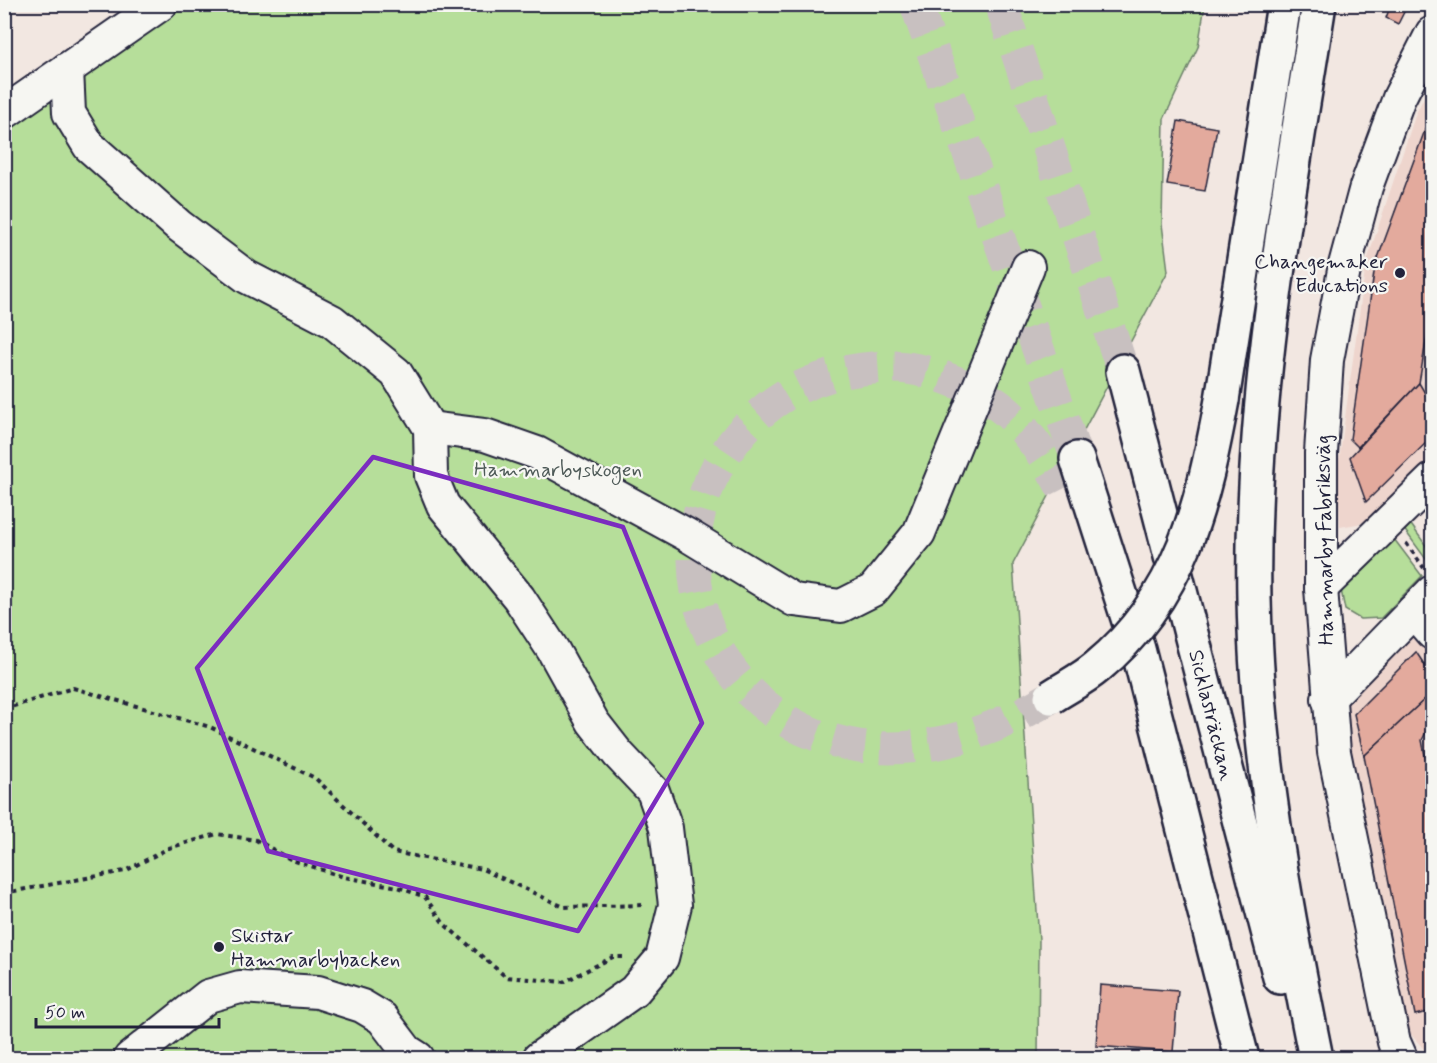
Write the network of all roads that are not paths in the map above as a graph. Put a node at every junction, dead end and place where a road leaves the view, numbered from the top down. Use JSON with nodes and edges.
{"nodes":[{"id":1,"x":161,"y":4,"type":"edge"},
{"id":2,"x":1284,"y":4,"type":"edge"},
{"id":3,"x":1319,"y":4,"type":"edge"},
{"id":4,"x":1432,"y":33,"type":"edge"},
{"id":5,"x":67,"y":69,"type":"junction"},
{"id":6,"x":4,"y":113,"type":"edge"},
{"id":7,"x":1028,"y":267,"type":"dead end"},
{"id":8,"x":1123,"y":370,"type":"tunnel mouth"},
{"id":9,"x":430,"y":428,"type":"junction"},
{"id":10,"x":1077,"y":459,"type":"tunnel mouth"},
{"id":11,"x":1432,"y":480,"type":"edge"},
{"id":12,"x":1063,"y":489,"type":"tunnel mouth"},
{"id":13,"x":1321,"y":588,"type":"junction"},
{"id":14,"x":1426,"y":612,"type":"edge"},
{"id":15,"x":1051,"y":697,"type":"tunnel mouth"},
{"id":16,"x":1328,"y":699,"type":"junction"},
{"id":17,"x":1188,"y":844,"type":"junction"},
{"id":18,"x":130,"y":1059,"type":"edge"},
{"id":19,"x":418,"y":1059,"type":"edge"},
{"id":20,"x":539,"y":1059,"type":"edge"},
{"id":21,"x":1242,"y":1059,"type":"edge"},
{"id":22,"x":1306,"y":1059,"type":"edge"},
{"id":23,"x":1316,"y":1059,"type":"edge"},
{"id":24,"x":1401,"y":1059,"type":"edge"}],
"edges":[{"from":1,"to":5,"type":"street"},
{"from":2,"to":15,"type":"highway","bridge":true},
{"from":3,"to":23,"type":"highway"},
{"from":4,"to":13,"type":"street","name":"Hammarby Fabriksväg"},
{"from":5,"to":6,"type":"street"},
{"from":5,"to":9,"type":"street"},
{"from":7,"to":9,"type":"street"},
{"from":8,"to":22,"type":"highway","name":"Sicklasträckan"},
{"from":9,"to":20,"type":"street"},
{"from":10,"to":17,"type":"highway"},
{"from":11,"to":13,"type":"street"},
{"from":12,"to":17,"type":"highway"},
{"from":13,"to":16,"type":"street","name":"Hammarby Fabriksväg"},
{"from":14,"to":16,"type":"street"},
{"from":16,"to":24,"type":"street","name":"Hammarby Fabriksväg"},
{"from":17,"to":21,"type":"highway"},
{"from":18,"to":19,"type":"street"}]}
